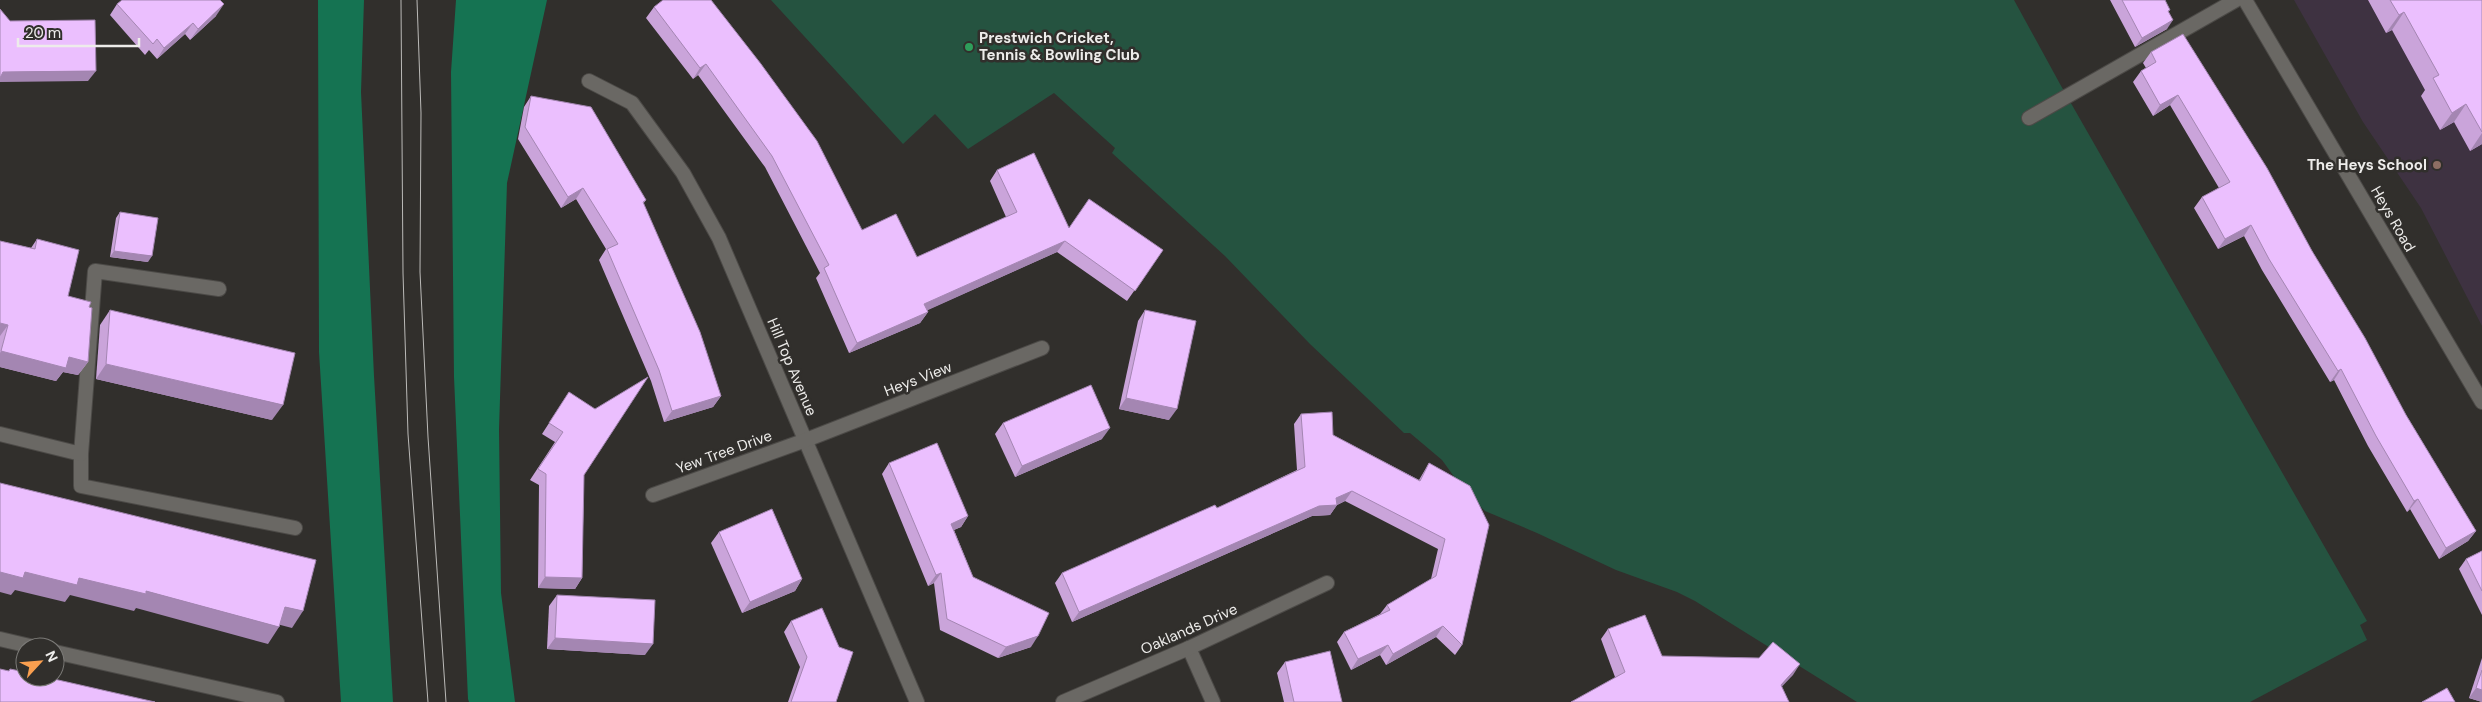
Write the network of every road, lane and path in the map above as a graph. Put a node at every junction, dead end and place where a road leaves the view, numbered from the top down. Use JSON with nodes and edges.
{"nodes":[{"id":1,"x":2236,"y":0,"type":"edge"},
{"id":2,"x":2245,"y":0,"type":"edge"},
{"id":3,"x":589,"y":81,"type":"dead end"},
{"id":4,"x":2029,"y":118,"type":"dead end"},
{"id":5,"x":219,"y":289,"type":"dead end"},
{"id":6,"x":1042,"y":348,"type":"dead end"},
{"id":7,"x":2482,"y":402,"type":"edge"},
{"id":8,"x":0,"y":434,"type":"edge"},
{"id":9,"x":806,"y":440,"type":"junction"},
{"id":10,"x":81,"y":454,"type":"junction"},
{"id":11,"x":653,"y":495,"type":"dead end"},
{"id":12,"x":295,"y":528,"type":"dead end"},
{"id":13,"x":1327,"y":583,"type":"dead end"},
{"id":14,"x":0,"y":639,"type":"edge"},
{"id":15,"x":15,"y":643,"type":"edge"},
{"id":16,"x":1189,"y":648,"type":"junction"},
{"id":17,"x":65,"y":654,"type":"edge"},
{"id":18,"x":277,"y":702,"type":"edge"},
{"id":19,"x":917,"y":702,"type":"edge"},
{"id":20,"x":1063,"y":702,"type":"edge"},
{"id":21,"x":1212,"y":702,"type":"edge"}],
"edges":[{"from":1,"to":4,"type":"street"},
{"from":2,"to":7,"type":"street","name":"Heys Road"},
{"from":3,"to":9,"type":"street","name":"Hill Top Avenue"},
{"from":5,"to":10,"type":"street"},
{"from":6,"to":9,"type":"street","name":"Heys View"},
{"from":8,"to":10,"type":"street"},
{"from":9,"to":11,"type":"street","name":"Yew Tree Drive"},
{"from":9,"to":19,"type":"street","name":"Hill Top Avenue"},
{"from":10,"to":12,"type":"street"},
{"from":13,"to":16,"type":"street","name":"Oaklands Drive"},
{"from":14,"to":15,"type":"street"},
{"from":16,"to":20,"type":"street","name":"Oaklands Drive"},
{"from":16,"to":21,"type":"street"},
{"from":17,"to":18,"type":"street"}]}
